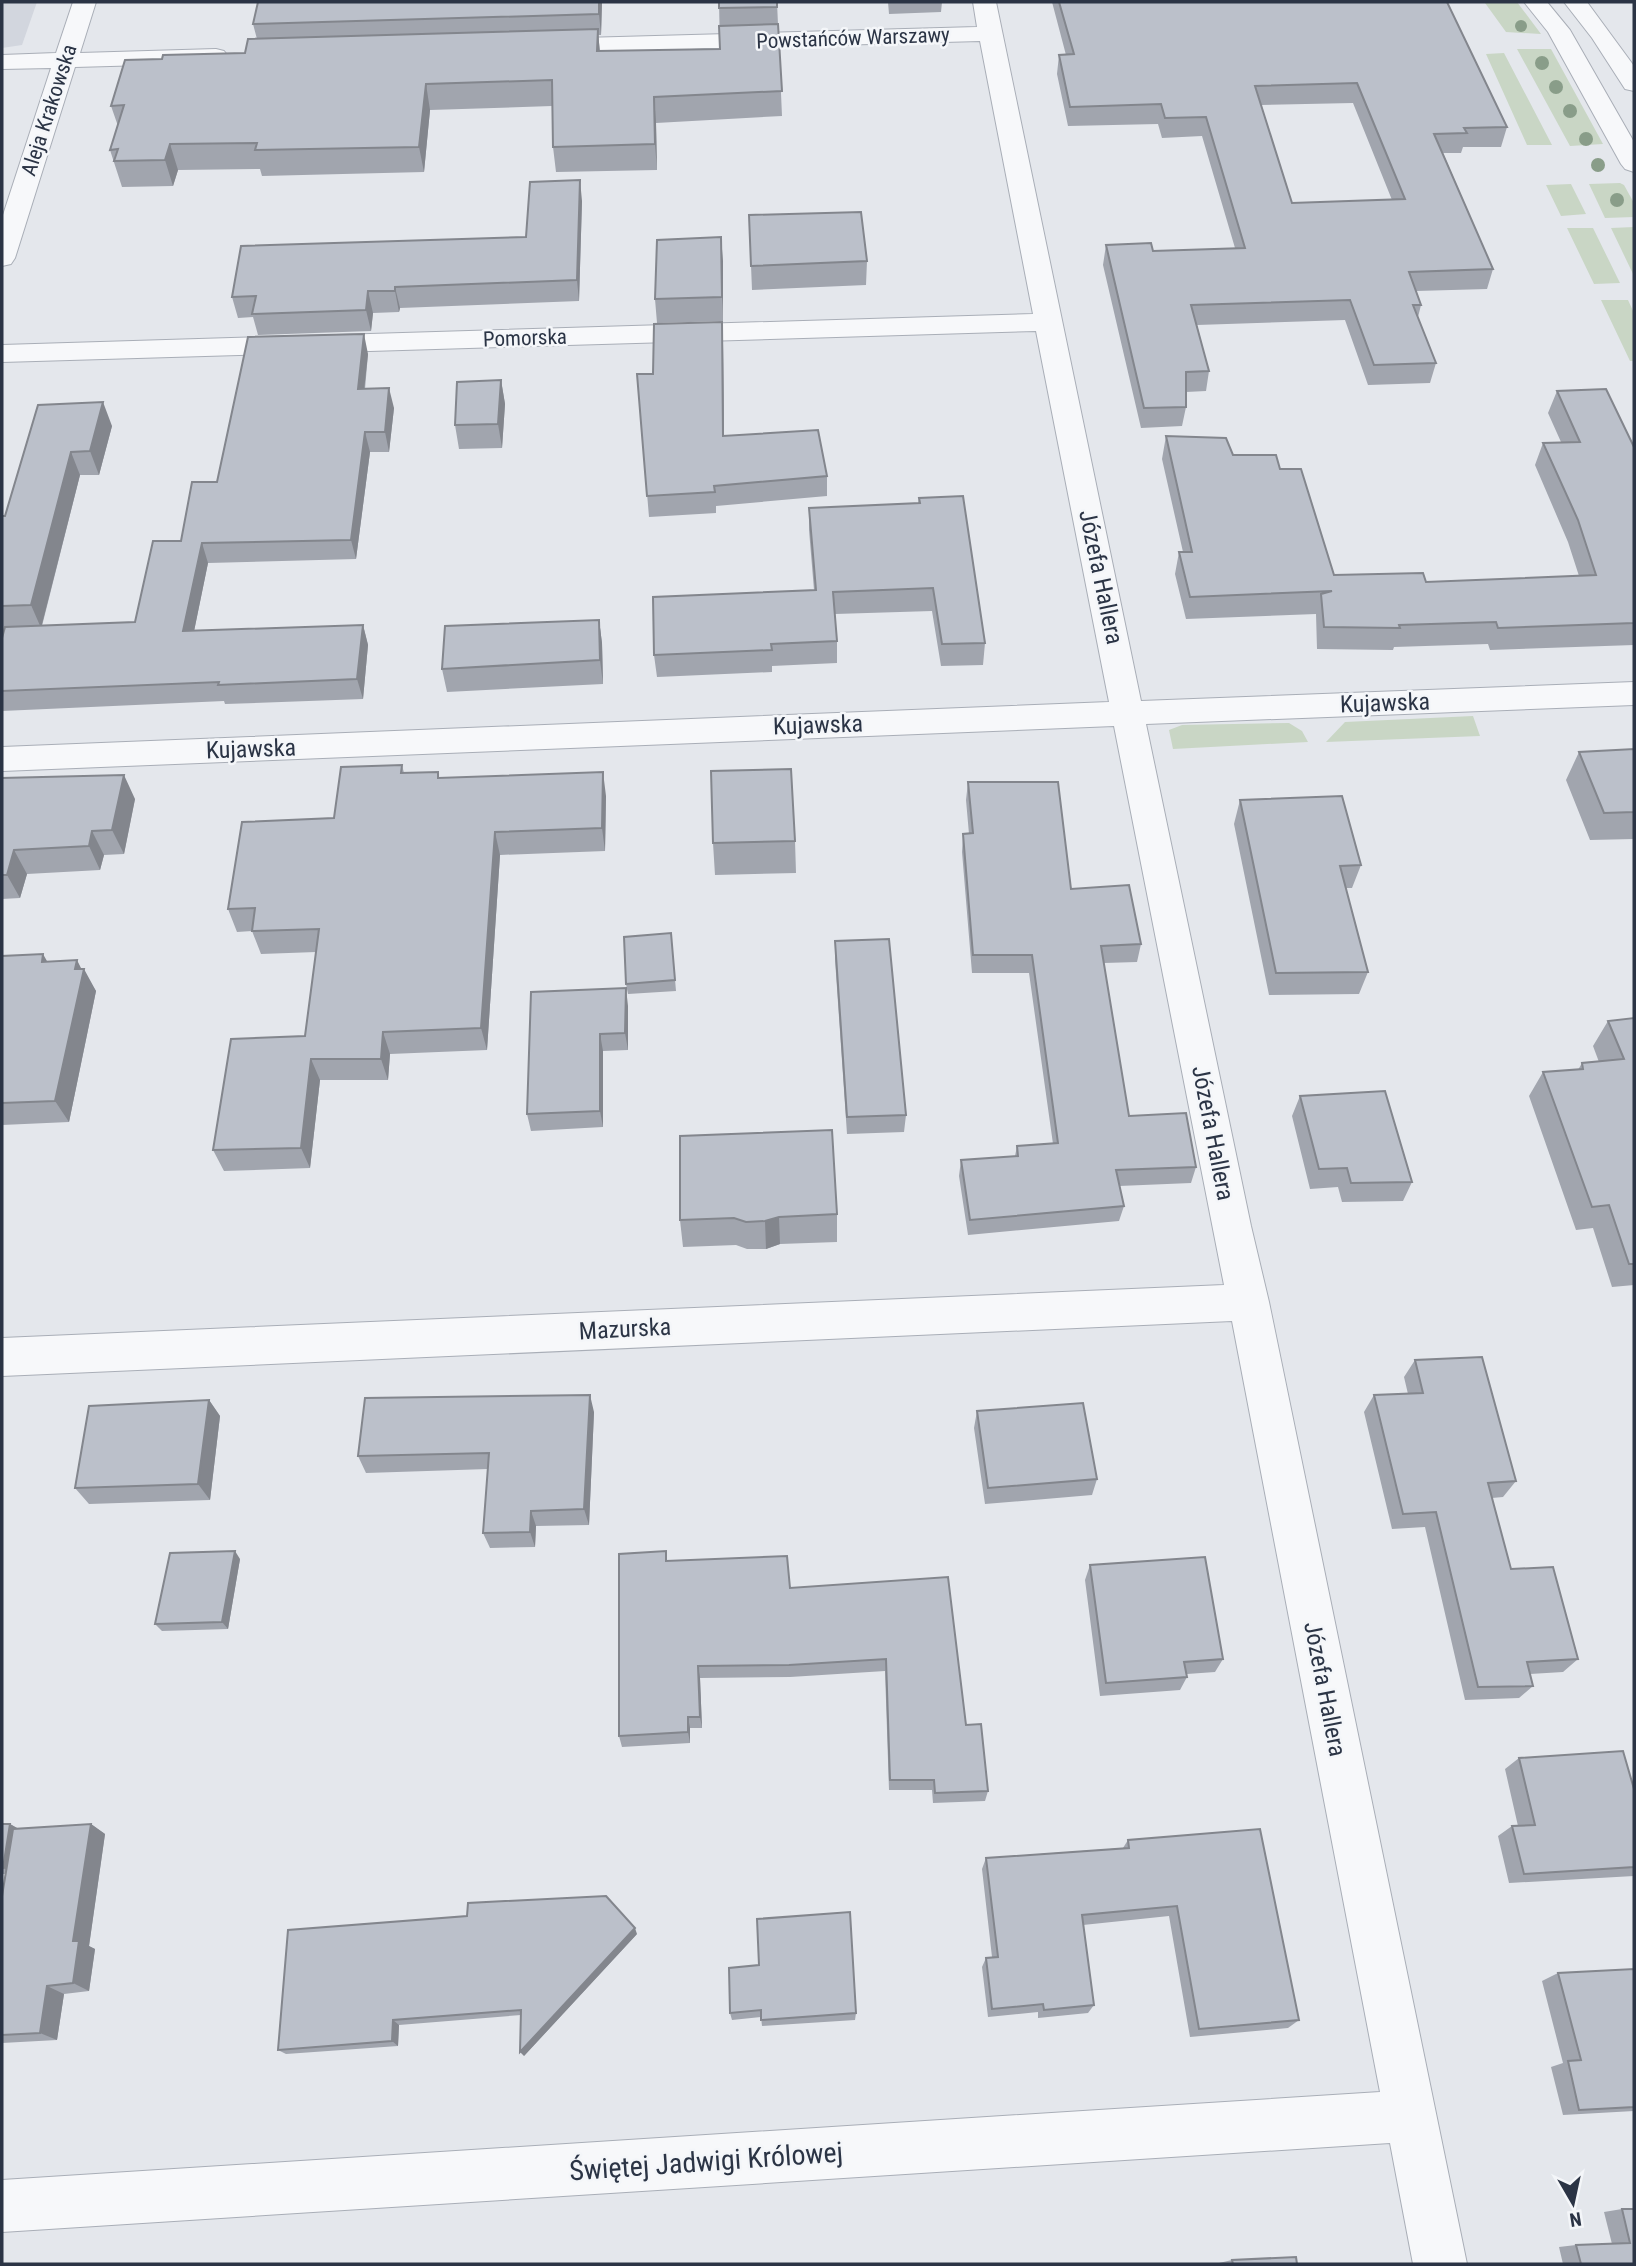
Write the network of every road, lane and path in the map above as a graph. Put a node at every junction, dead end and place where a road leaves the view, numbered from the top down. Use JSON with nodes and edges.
{"nodes":[{"id":1,"x":83,"y":2,"type":"edge"},
{"id":2,"x":1535,"y":2,"type":"edge"},
{"id":3,"x":1575,"y":2,"type":"edge"},
{"id":4,"x":988,"y":18,"type":"edge"},
{"id":5,"x":530,"y":47,"type":"edge"},
{"id":6,"x":241,"y":55,"type":"edge"},
{"id":7,"x":66,"y":60,"type":"junction"},
{"id":8,"x":2,"y":62,"type":"edge"},
{"id":9,"x":1634,"y":84,"type":"edge"},
{"id":10,"x":1634,"y":164,"type":"edge"},
{"id":11,"x":2,"y":258,"type":"edge"},
{"id":12,"x":1049,"y":322,"type":"junction"},
{"id":13,"x":2,"y":354,"type":"edge"},
{"id":14,"x":1634,"y":693,"type":"edge"},
{"id":15,"x":1129,"y":712,"type":"junction"},
{"id":16,"x":2,"y":759,"type":"edge"},
{"id":17,"x":1249,"y":1302,"type":"junction"},
{"id":18,"x":2,"y":1357,"type":"edge"},
{"id":19,"x":1410,"y":2116,"type":"junction"},
{"id":20,"x":2,"y":2206,"type":"edge"},
{"id":21,"x":1440,"y":2264,"type":"edge"}],
"edges":[{"from":1,"to":7,"type":"street","name":"Aleja Krakowska"},
{"from":2,"to":10,"type":"street"},
{"from":3,"to":9,"type":"street"},
{"from":4,"to":5,"type":"street","name":"Powstańców Warszawy"},
{"from":4,"to":12,"type":"street","name":"Józefa Hallera"},
{"from":6,"to":7,"type":"street"},
{"from":7,"to":8,"type":"street"},
{"from":7,"to":11,"type":"street","name":"Aleja Krakowska"},
{"from":12,"to":13,"type":"street","name":"Pomorska"},
{"from":12,"to":15,"type":"street","name":"Józefa Hallera"},
{"from":14,"to":15,"type":"street","name":"Kujawska"},
{"from":15,"to":16,"type":"street","name":"Kujawska"},
{"from":15,"to":17,"type":"street","name":"Józefa Hallera"},
{"from":17,"to":18,"type":"street","name":"Mazurska"},
{"from":17,"to":19,"type":"street","name":"Józefa Hallera"},
{"from":19,"to":20,"type":"street","name":"Świętej Jadwigi Królowej"},
{"from":19,"to":21,"type":"street","name":"Józefa Hallera"}]}
